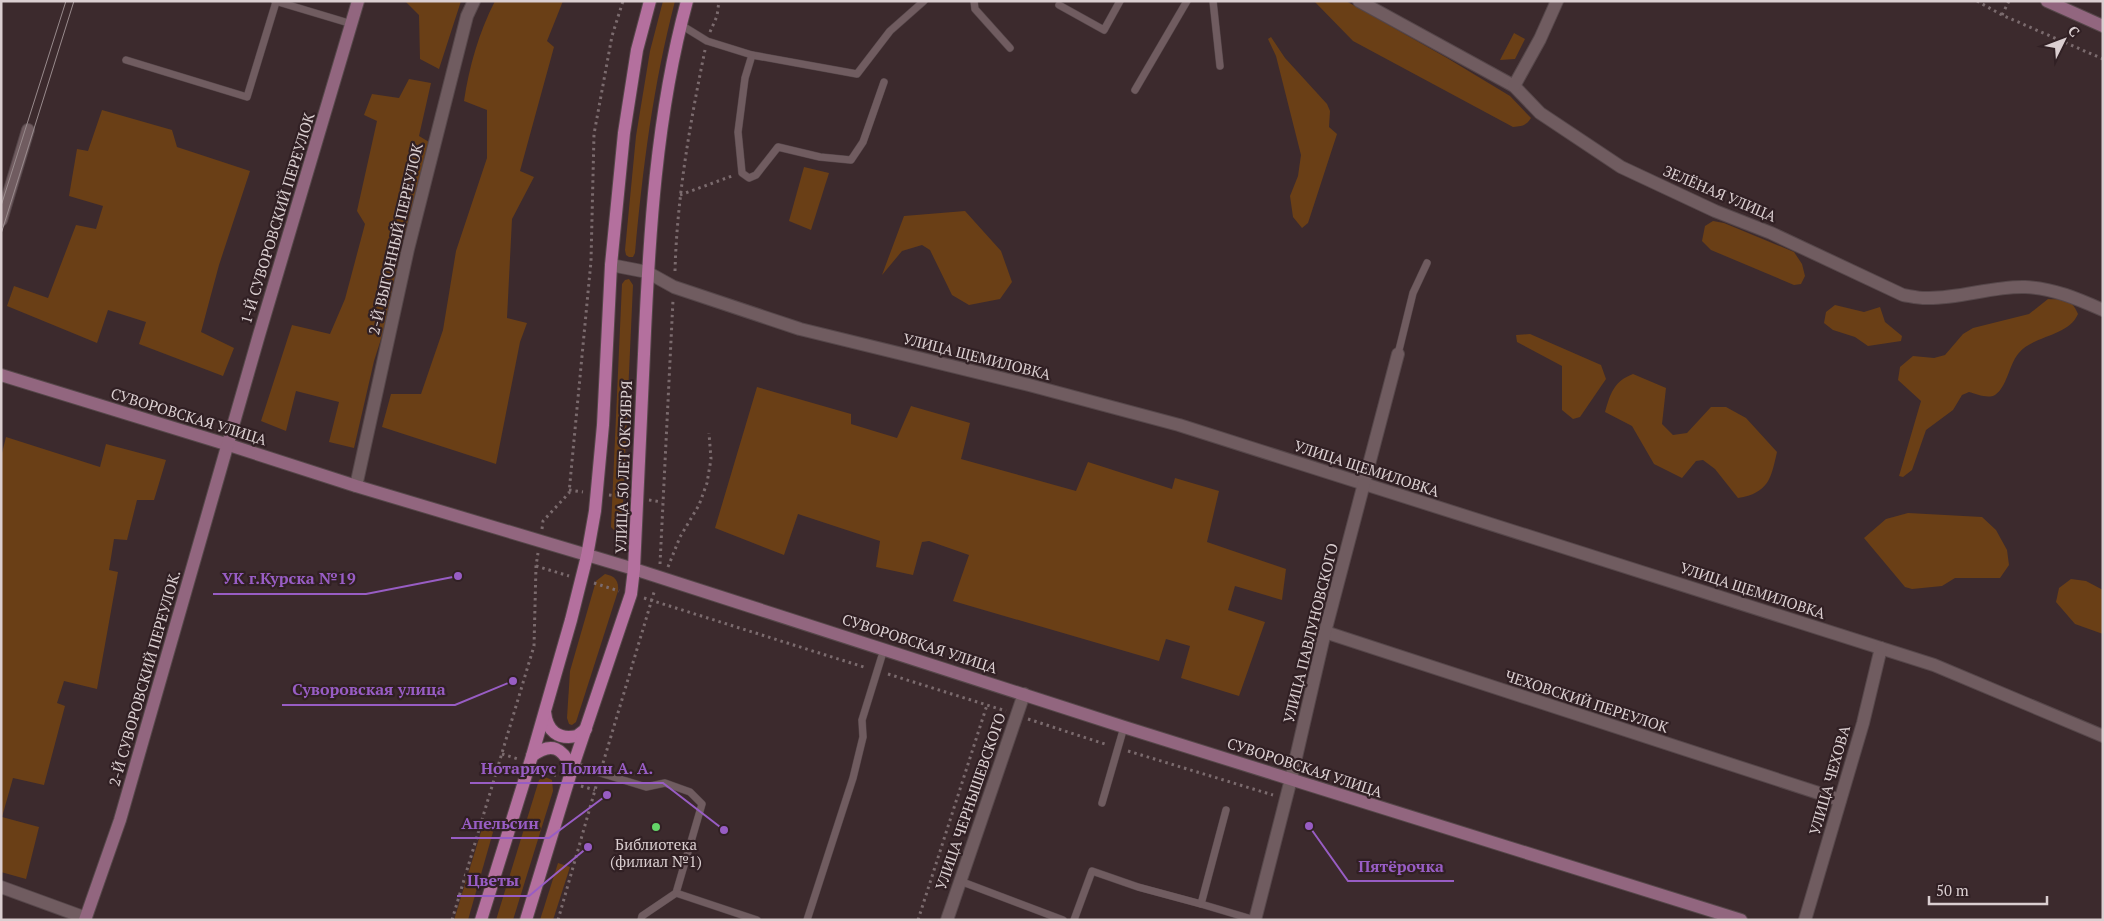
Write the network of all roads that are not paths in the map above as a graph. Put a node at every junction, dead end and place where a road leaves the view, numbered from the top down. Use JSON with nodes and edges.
{"nodes":[{"id":1,"x":275,"y":1,"type":"edge"},
{"id":2,"x":358,"y":1,"type":"edge"},
{"id":3,"x":474,"y":1,"type":"edge"},
{"id":4,"x":650,"y":1,"type":"edge"},
{"id":5,"x":687,"y":1,"type":"edge"},
{"id":6,"x":924,"y":1,"type":"edge"},
{"id":7,"x":974,"y":1,"type":"edge"},
{"id":8,"x":1120,"y":1,"type":"edge"},
{"id":9,"x":1187,"y":1,"type":"edge"},
{"id":10,"x":1213,"y":1,"type":"edge"},
{"id":11,"x":1359,"y":1,"type":"edge"},
{"id":12,"x":1556,"y":1,"type":"edge"},
{"id":13,"x":2047,"y":1,"type":"edge"},
{"id":14,"x":1059,"y":4,"type":"dead end"},
{"id":15,"x":352,"y":24,"type":"junction"},
{"id":16,"x":681,"y":25,"type":"junction"},
{"id":17,"x":2103,"y":26,"type":"edge"},
{"id":18,"x":1010,"y":48,"type":"dead end"},
{"id":19,"x":752,"y":55,"type":"junction"},
{"id":20,"x":126,"y":60,"type":"dead end"},
{"id":21,"x":1220,"y":66,"type":"dead end"},
{"id":22,"x":884,"y":82,"type":"dead end"},
{"id":23,"x":1514,"y":86,"type":"junction"},
{"id":24,"x":1135,"y":90,"type":"dead end"},
{"id":25,"x":28,"y":130,"type":"dead end"},
{"id":26,"x":1,"y":220,"type":"edge"},
{"id":27,"x":1427,"y":263,"type":"dead end"},
{"id":28,"x":611,"y":265,"type":"junction"},
{"id":29,"x":647,"y":272,"type":"junction"},
{"id":30,"x":2103,"y":310,"type":"edge"},
{"id":31,"x":1398,"y":354,"type":"joint"},
{"id":32,"x":1,"y":374,"type":"edge"},
{"id":33,"x":229,"y":445,"type":"junction"},
{"id":34,"x":1364,"y":484,"type":"junction"},
{"id":35,"x":356,"y":486,"type":"junction"},
{"id":36,"x":587,"y":556,"type":"junction"},
{"id":37,"x":634,"y":569,"type":"junction"},
{"id":38,"x":1325,"y":632,"type":"junction"},
{"id":39,"x":1881,"y":648,"type":"junction"},
{"id":40,"x":884,"y":649,"type":"junction"},
{"id":41,"x":1024,"y":694,"type":"junction"},
{"id":42,"x":545,"y":712,"type":"junction"},
{"id":43,"x":1124,"y":726,"type":"junction"},
{"id":44,"x":586,"y":728,"type":"junction"},
{"id":45,"x":2103,"y":736,"type":"edge"},
{"id":46,"x":532,"y":756,"type":"junction"},
{"id":47,"x":573,"y":767,"type":"junction"},
{"id":48,"x":1292,"y":779,"type":"junction"},
{"id":49,"x":1840,"y":800,"type":"junction"},
{"id":50,"x":1102,"y":803,"type":"dead end"},
{"id":51,"x":1226,"y":810,"type":"dead end"},
{"id":52,"x":960,"y":881,"type":"junction"},
{"id":53,"x":1,"y":887,"type":"edge"},
{"id":54,"x":676,"y":892,"type":"junction"},
{"id":55,"x":1201,"y":904,"type":"junction"},
{"id":56,"x":85,"y":919,"type":"edge"},
{"id":57,"x":481,"y":920,"type":"edge"},
{"id":58,"x":526,"y":920,"type":"edge"},
{"id":59,"x":641,"y":920,"type":"edge"},
{"id":60,"x":758,"y":920,"type":"edge"},
{"id":61,"x":807,"y":920,"type":"edge"},
{"id":62,"x":947,"y":920,"type":"edge"},
{"id":63,"x":1063,"y":920,"type":"edge"},
{"id":64,"x":1074,"y":920,"type":"edge"},
{"id":65,"x":1255,"y":920,"type":"edge"},
{"id":66,"x":1741,"y":920,"type":"edge"},
{"id":67,"x":1805,"y":920,"type":"edge"}],
"edges":[{"from":1,"to":15,"type":"lane"},
{"from":1,"to":20,"type":"lane"},
{"from":2,"to":15,"type":"street","name":"1-Й СУВОРОВСКИЙ ПЕРЕУЛОК"},
{"from":3,"to":35,"type":"street","name":"2-Й ВЫГОННЫЙ ПЕРЕУЛОК"},
{"from":4,"to":28,"type":"main road","name":"УЛИЦА 50 ЛЕТ ОКТЯБРЯ"},
{"from":5,"to":16,"type":"main road","name":"УЛИЦА 50 ЛЕТ ОКТЯБРЯ"},
{"from":6,"to":19,"type":"lane"},
{"from":7,"to":18,"type":"lane"},
{"from":8,"to":14,"type":"lane"},
{"from":9,"to":24,"type":"lane"},
{"from":10,"to":21,"type":"lane"},
{"from":11,"to":23,"type":"street","name":"ЗЕЛЁНАЯ УЛИЦА"},
{"from":12,"to":23,"type":"street"},
{"from":13,"to":17,"type":"street"},
{"from":15,"to":33,"type":"street","name":"1-Й СУВОРОВСКИЙ ПЕРЕУЛОК"},
{"from":16,"to":19,"type":"lane"},
{"from":16,"to":29,"type":"main road","name":"УЛИЦА 50 ЛЕТ ОКТЯБРЯ"},
{"from":19,"to":22,"type":"lane"},
{"from":23,"to":30,"type":"street","name":"ЗЕЛЁНАЯ УЛИЦА"},
{"from":25,"to":26,"type":"street"},
{"from":27,"to":31,"type":"lane"},
{"from":28,"to":29,"type":"street","name":"УЛИЦА ЩЕМИЛОВКА"},
{"from":28,"to":36,"type":"main road","name":"УЛИЦА 50 ЛЕТ ОКТЯБРЯ"},
{"from":29,"to":34,"type":"street","name":"УЛИЦА ЩЕМИЛОВКА"},
{"from":29,"to":37,"type":"main road","name":"УЛИЦА 50 ЛЕТ ОКТЯБРЯ"},
{"from":31,"to":34,"type":"street","name":"УЛИЦА ПАВЛУНОВСКОГО"},
{"from":32,"to":33,"type":"street","name":"СУВОРОВСКАЯ УЛИЦА"},
{"from":33,"to":35,"type":"street","name":"СУВОРОВСКАЯ УЛИЦА"},
{"from":33,"to":56,"type":"street","name":"2-Й СУВОРОВСКИЙ ПЕРЕУЛОК."},
{"from":34,"to":38,"type":"street","name":"УЛИЦА ПАВЛУНОВСКОГО"},
{"from":34,"to":39,"type":"street","name":"УЛИЦА ЩЕМИЛОВКА"},
{"from":35,"to":36,"type":"street","name":"СУВОРОВСКАЯ УЛИЦА"},
{"from":36,"to":37,"type":"street","name":"СУВОРОВСКАЯ УЛИЦА"},
{"from":36,"to":42,"type":"main road","name":"УЛИЦА 50 ЛЕТ ОКТЯБРЯ"},
{"from":37,"to":40,"type":"street","name":"СУВОРОВСКАЯ УЛИЦА"},
{"from":37,"to":44,"type":"main road","name":"УЛИЦА 50 ЛЕТ ОКТЯБРЯ"},
{"from":38,"to":48,"type":"street","name":"УЛИЦА ПАВЛУНОВСКОГО"},
{"from":38,"to":49,"type":"street","name":"ЧЕХОВСКИЙ ПЕРЕУЛОК"},
{"from":39,"to":45,"type":"street","name":"УЛИЦА ЩЕМИЛОВКА"},
{"from":39,"to":49,"type":"street","name":"УЛИЦА ЧЕХОВА"},
{"from":40,"to":41,"type":"street","name":"СУВОРОВСКАЯ УЛИЦА"},
{"from":40,"to":61,"type":"lane"},
{"from":41,"to":43,"type":"street","name":"СУВОРОВСКАЯ УЛИЦА"},
{"from":41,"to":52,"type":"street","name":"УЛИЦА ЧЕРНЫШЕВСКОГО"},
{"from":42,"to":44,"type":"main road"},
{"from":42,"to":46,"type":"main road","name":"УЛИЦА 50 ЛЕТ ОКТЯБРЯ"},
{"from":43,"to":48,"type":"street","name":"СУВОРОВСКАЯ УЛИЦА"},
{"from":43,"to":50,"type":"lane"},
{"from":44,"to":47,"type":"main road","name":"УЛИЦА 50 ЛЕТ ОКТЯБРЯ"},
{"from":46,"to":47,"type":"main road"},
{"from":46,"to":57,"type":"main road","name":"УЛИЦА 50 ЛЕТ ОКТЯБРЯ"},
{"from":47,"to":54,"type":"lane"},
{"from":47,"to":58,"type":"main road","name":"УЛИЦА 50 ЛЕТ ОКТЯБРЯ"},
{"from":48,"to":65,"type":"street","name":"УЛИЦА ПАВЛУНОВСКОГО"},
{"from":48,"to":66,"type":"street","name":"СУВОРОВСКАЯ УЛИЦА"},
{"from":49,"to":67,"type":"street","name":"УЛИЦА ЧЕХОВА"},
{"from":51,"to":55,"type":"lane"},
{"from":52,"to":62,"type":"street","name":"УЛИЦА ЧЕРНЫШЕВСКОГО"},
{"from":52,"to":63,"type":"lane"},
{"from":53,"to":56,"type":"street"},
{"from":54,"to":59,"type":"lane"},
{"from":54,"to":60,"type":"lane"},
{"from":55,"to":64,"type":"lane"},
{"from":55,"to":65,"type":"lane"}]}
